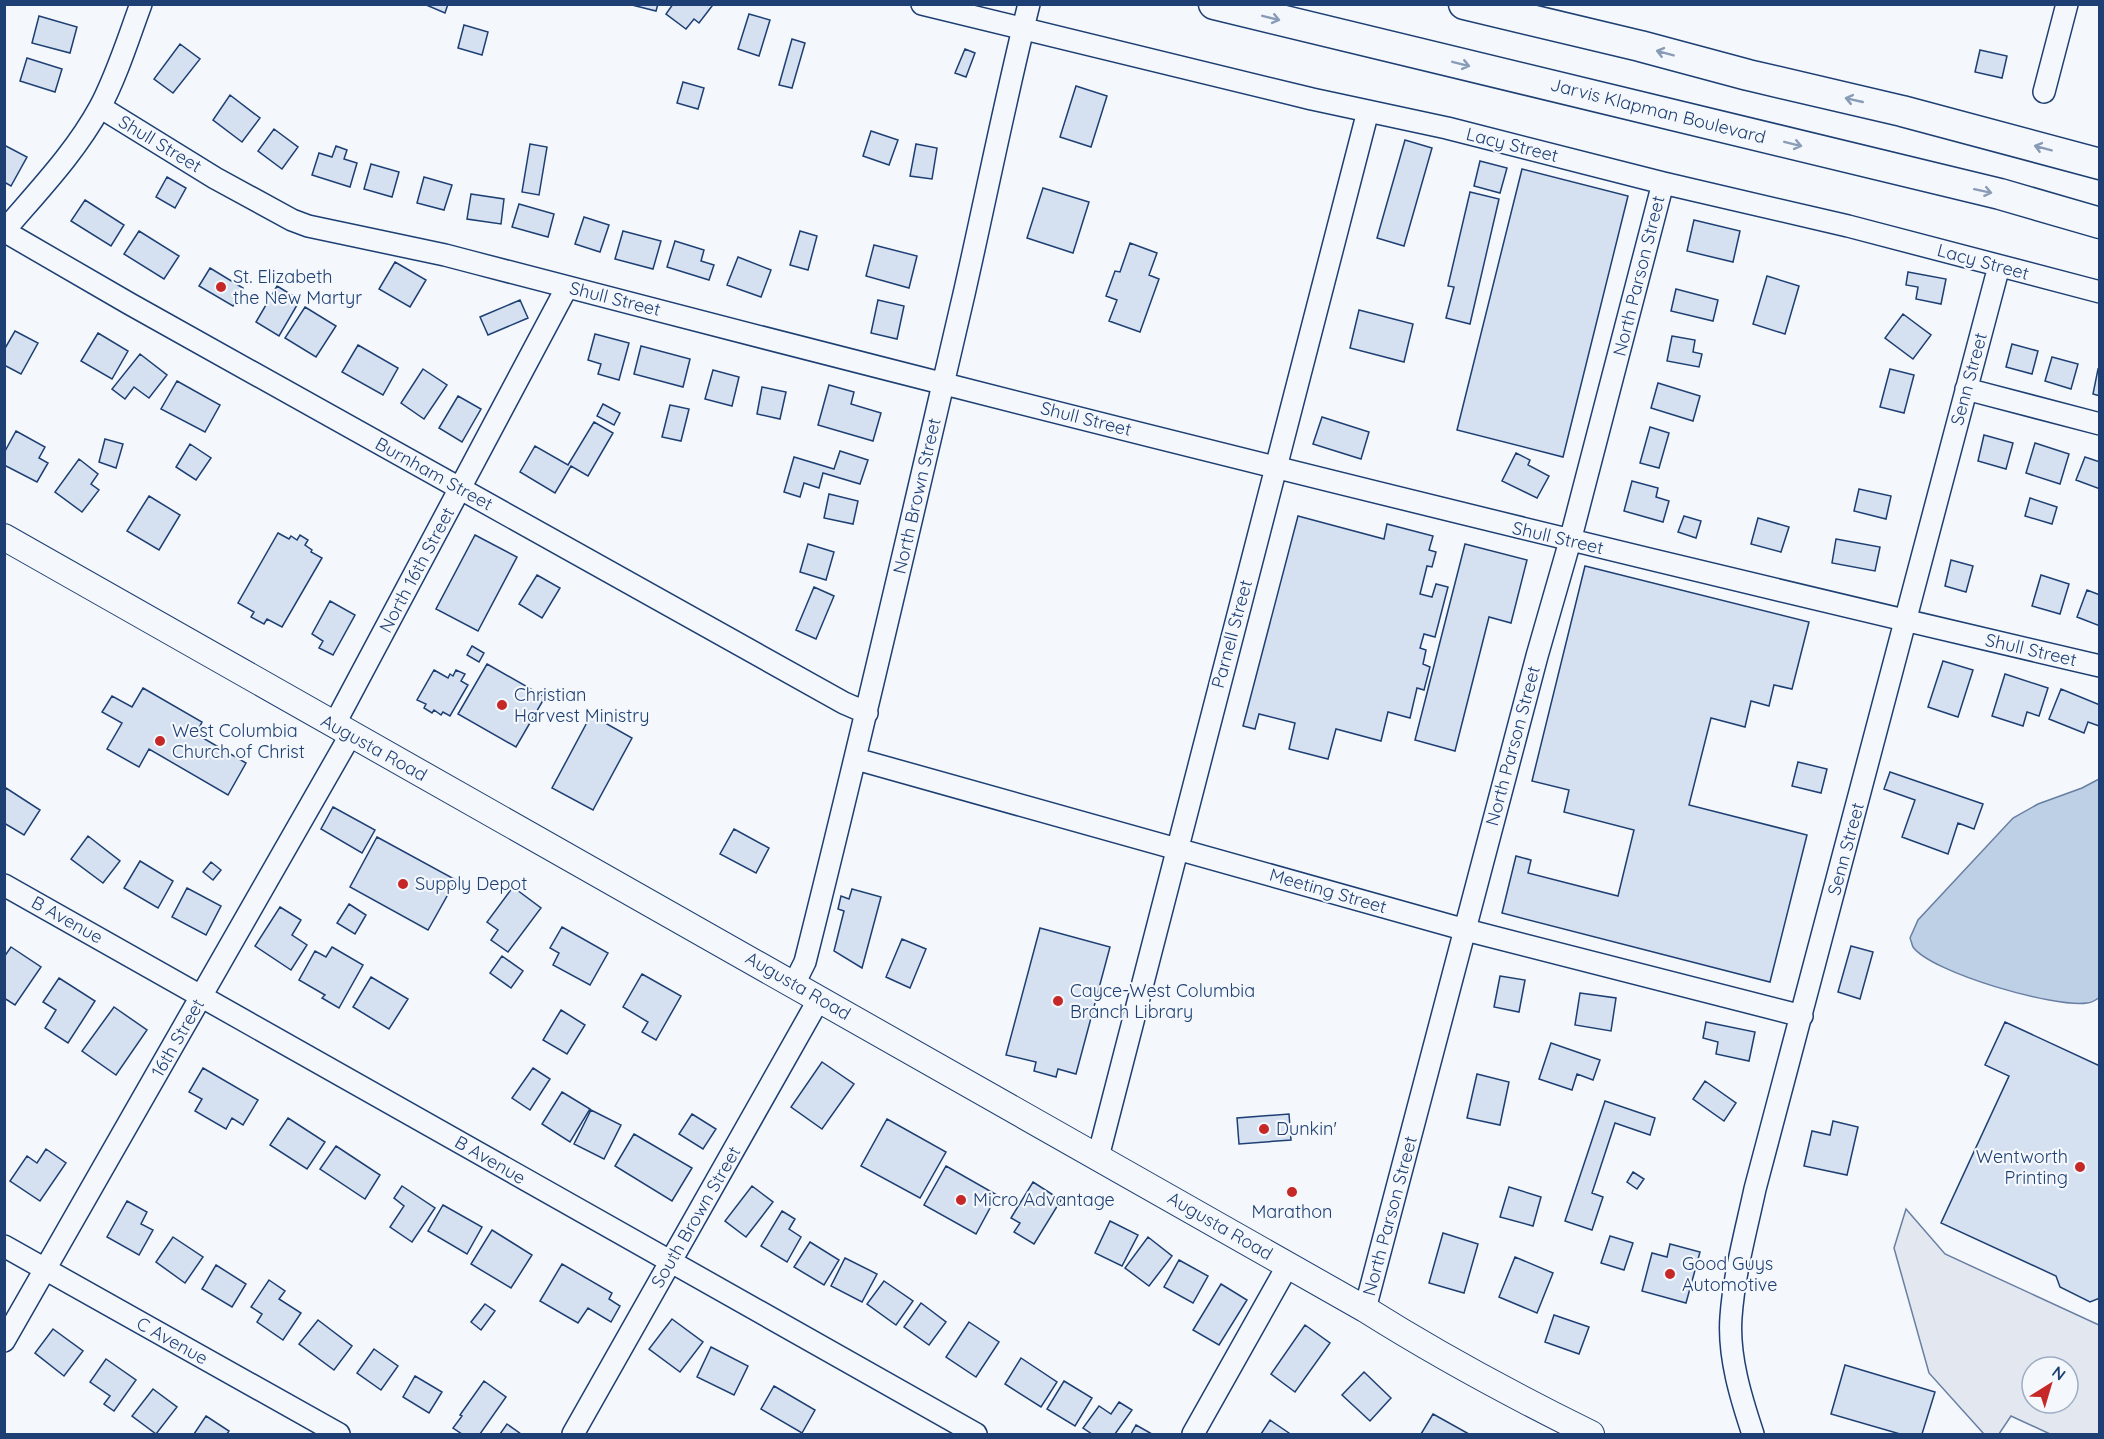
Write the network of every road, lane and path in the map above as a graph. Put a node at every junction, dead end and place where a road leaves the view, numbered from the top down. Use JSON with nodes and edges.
{"nodes":[{"id":1,"x":141,"y":4,"type":"edge"},
{"id":2,"x":922,"y":4,"type":"edge"},
{"id":3,"x":1029,"y":4,"type":"edge"},
{"id":4,"x":1215,"y":4,"type":"edge"},
{"id":5,"x":1464,"y":4,"type":"edge"},
{"id":6,"x":2067,"y":4,"type":"edge"},
{"id":7,"x":1023,"y":29,"type":"junction"},
{"id":8,"x":2044,"y":92,"type":"dead end"},
{"id":9,"x":100,"y":107,"type":"junction"},
{"id":10,"x":1368,"y":111,"type":"junction"},
{"id":11,"x":2100,"y":164,"type":"edge"},
{"id":12,"x":1663,"y":183,"type":"junction"},
{"id":13,"x":2100,"y":223,"type":"edge"},
{"id":14,"x":5,"y":231,"type":"edge"},
{"id":15,"x":1999,"y":266,"type":"junction"},
{"id":16,"x":567,"y":287,"type":"junction"},
{"id":17,"x":2100,"y":292,"type":"edge"},
{"id":18,"x":943,"y":383,"type":"junction"},
{"id":19,"x":1966,"y":389,"type":"junction"},
{"id":20,"x":2100,"y":424,"type":"edge"},
{"id":21,"x":1276,"y":467,"type":"junction"},
{"id":22,"x":460,"y":489,"type":"junction"},
{"id":23,"x":4,"y":537,"type":"edge"},
{"id":24,"x":1570,"y":540,"type":"junction"},
{"id":25,"x":1906,"y":621,"type":"junction"},
{"id":26,"x":2100,"y":666,"type":"edge"},
{"id":27,"x":867,"y":713,"type":"junction"},
{"id":28,"x":342,"y":730,"type":"junction"},
{"id":29,"x":856,"y":759,"type":"junction"},
{"id":30,"x":1176,"y":849,"type":"junction"},
{"id":31,"x":4,"y":885,"type":"edge"},
{"id":32,"x":1466,"y":930,"type":"junction"},
{"id":33,"x":794,"y":984,"type":"junction"},
{"id":34,"x":202,"y":995,"type":"junction"},
{"id":35,"x":819,"y":999,"type":"junction"},
{"id":36,"x":1802,"y":1016,"type":"junction"},
{"id":37,"x":1098,"y":1157,"type":"junction"},
{"id":38,"x":4,"y":1246,"type":"edge"},
{"id":39,"x":669,"y":1262,"type":"junction"},
{"id":40,"x":1288,"y":1265,"type":"junction"},
{"id":41,"x":45,"y":1270,"type":"junction"},
{"id":42,"x":1365,"y":1309,"type":"junction"},
{"id":43,"x":4,"y":1341,"type":"edge"},
{"id":44,"x":339,"y":1434,"type":"edge"},
{"id":45,"x":573,"y":1434,"type":"edge"},
{"id":46,"x":976,"y":1434,"type":"edge"},
{"id":47,"x":1193,"y":1434,"type":"edge"},
{"id":48,"x":1591,"y":1434,"type":"edge"},
{"id":49,"x":1753,"y":1434,"type":"edge"}],
"edges":[{"from":1,"to":9,"type":"street"},
{"from":2,"to":7,"type":"street","name":"Lacy Street"},
{"from":3,"to":7,"type":"street","name":"North Brown Street"},
{"from":4,"to":13,"type":"highway","name":"Jarvis Klapman Boulevard","one_way":true},
{"from":11,"to":5,"type":"highway","one_way":true},
{"from":6,"to":8,"type":"street"},
{"from":7,"to":10,"type":"street","name":"Lacy Street"},
{"from":7,"to":18,"type":"street","name":"North Brown Street"},
{"from":9,"to":14,"type":"street"},
{"from":9,"to":16,"type":"street","name":"Shull Street"},
{"from":10,"to":12,"type":"street","name":"Lacy Street"},
{"from":10,"to":21,"type":"street","name":"Parnell Street"},
{"from":12,"to":15,"type":"street","name":"Lacy Street"},
{"from":12,"to":24,"type":"street","name":"North Parson Street"},
{"from":14,"to":22,"type":"street","name":"Burnham Street"},
{"from":15,"to":17,"type":"street","name":"Lacy Street"},
{"from":15,"to":19,"type":"street","name":"Senn Street"},
{"from":16,"to":18,"type":"street","name":"Shull Street"},
{"from":16,"to":22,"type":"street","name":"North 16th Street"},
{"from":18,"to":21,"type":"street","name":"Shull Street"},
{"from":18,"to":27,"type":"street","name":"North Brown Street"},
{"from":19,"to":20,"type":"street"},
{"from":19,"to":25,"type":"street","name":"Senn Street"},
{"from":21,"to":24,"type":"street","name":"Shull Street"},
{"from":21,"to":30,"type":"street","name":"Parnell Street"},
{"from":22,"to":27,"type":"street","name":"Burnham Street"},
{"from":22,"to":28,"type":"street","name":"North 16th Street"},
{"from":23,"to":28,"type":"main road","name":"Augusta Road"},
{"from":24,"to":25,"type":"street","name":"Shull Street"},
{"from":24,"to":32,"type":"street","name":"North Parson Street"},
{"from":25,"to":26,"type":"street","name":"Shull Street"},
{"from":25,"to":36,"type":"street","name":"Senn Street"},
{"from":27,"to":29,"type":"street","name":"North Brown Street"},
{"from":28,"to":33,"type":"main road","name":"Augusta Road"},
{"from":28,"to":34,"type":"street","name":"16th Street"},
{"from":29,"to":30,"type":"street","name":"Meeting Street"},
{"from":29,"to":33,"type":"street","name":"North Brown Street"},
{"from":30,"to":32,"type":"street","name":"Meeting Street"},
{"from":30,"to":37,"type":"street","name":"Parnell Street"},
{"from":31,"to":34,"type":"street","name":"B Avenue"},
{"from":32,"to":36,"type":"street","name":"Meeting Street"},
{"from":32,"to":42,"type":"street","name":"North Parson Street"},
{"from":33,"to":35,"type":"main road","name":"Augusta Road"},
{"from":34,"to":39,"type":"street","name":"B Avenue"},
{"from":34,"to":41,"type":"street","name":"16th Street"},
{"from":35,"to":37,"type":"main road","name":"Augusta Road"},
{"from":35,"to":39,"type":"street","name":"South Brown Street"},
{"from":36,"to":49,"type":"street","name":"Senn Street"},
{"from":37,"to":40,"type":"main road","name":"Augusta Road"},
{"from":38,"to":41,"type":"street","name":"C Avenue"},
{"from":39,"to":45,"type":"street","name":"South Brown Street"},
{"from":39,"to":46,"type":"street","name":"B Avenue"},
{"from":40,"to":42,"type":"main road","name":"Augusta Road"},
{"from":40,"to":47,"type":"street"},
{"from":41,"to":43,"type":"street","name":"16th Street"},
{"from":41,"to":44,"type":"street","name":"C Avenue"},
{"from":42,"to":48,"type":"main road","name":"Augusta Road"}]}
